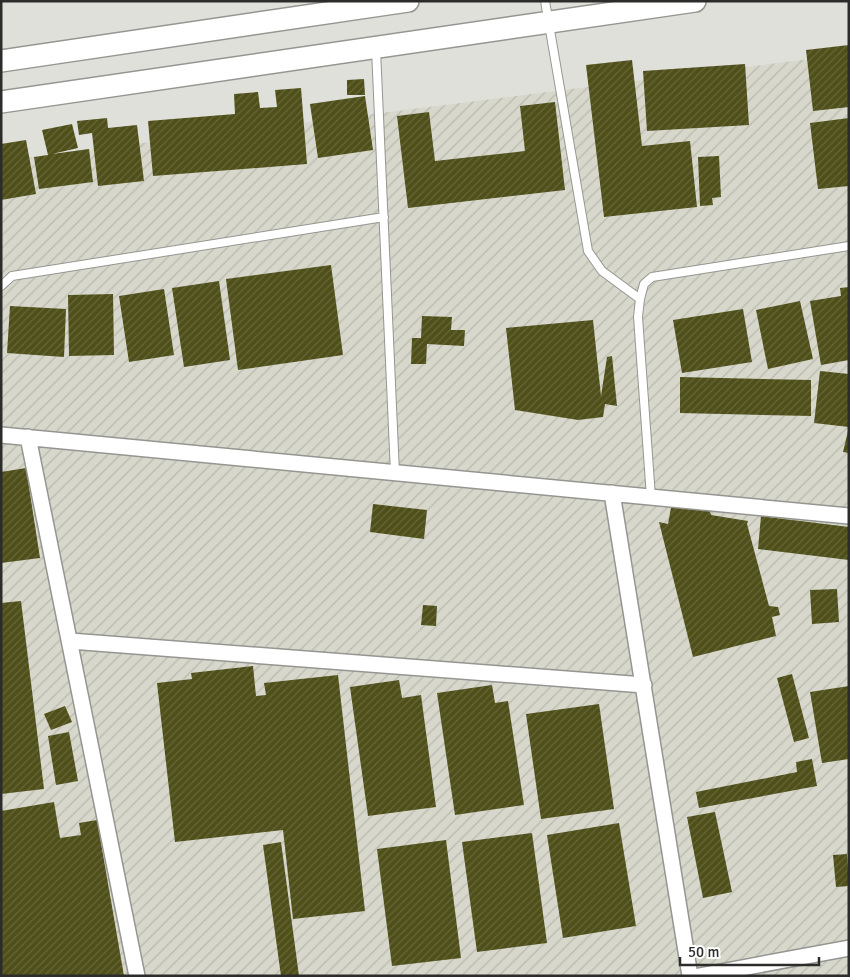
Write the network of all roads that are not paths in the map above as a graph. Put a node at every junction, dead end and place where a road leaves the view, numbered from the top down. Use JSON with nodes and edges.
{"nodes":[{"id":1,"x":408,"y":1,"type":"edge"},
{"id":2,"x":545,"y":1,"type":"edge"},
{"id":3,"x":695,"y":1,"type":"edge"},
{"id":4,"x":548,"y":23,"type":"junction"},
{"id":5,"x":376,"y":48,"type":"junction"},
{"id":6,"x":1,"y":61,"type":"edge"},
{"id":7,"x":1,"y":102,"type":"edge"},
{"id":8,"x":384,"y":217,"type":"junction"},
{"id":9,"x":849,"y":246,"type":"edge"},
{"id":10,"x":1,"y":286,"type":"edge"},
{"id":11,"x":640,"y":299,"type":"junction"},
{"id":12,"x":1,"y":435,"type":"edge"},
{"id":13,"x":28,"y":437,"type":"junction"},
{"id":14,"x":395,"y":473,"type":"junction"},
{"id":15,"x":612,"y":494,"type":"junction"},
{"id":16,"x":651,"y":497,"type":"junction"},
{"id":17,"x":849,"y":516,"type":"edge"},
{"id":18,"x":70,"y":641,"type":"junction"},
{"id":19,"x":644,"y":685,"type":"junction"},
{"id":20,"x":849,"y":948,"type":"edge"},
{"id":21,"x":138,"y":976,"type":"edge"},
{"id":22,"x":690,"y":976,"type":"edge"},
{"id":23,"x":699,"y":976,"type":"edge"}],
"edges":[{"from":1,"to":6,"type":"street"},
{"from":2,"to":4,"type":"lane"},
{"from":3,"to":4,"type":"street"},
{"from":4,"to":5,"type":"street"},
{"from":4,"to":11,"type":"lane"},
{"from":5,"to":7,"type":"street"},
{"from":5,"to":8,"type":"lane"},
{"from":8,"to":10,"type":"lane"},
{"from":8,"to":14,"type":"lane"},
{"from":9,"to":11,"type":"lane"},
{"from":11,"to":16,"type":"lane"},
{"from":12,"to":13,"type":"street"},
{"from":13,"to":14,"type":"street"},
{"from":13,"to":18,"type":"street"},
{"from":14,"to":15,"type":"street"},
{"from":15,"to":16,"type":"street"},
{"from":15,"to":19,"type":"street"},
{"from":16,"to":17,"type":"street"},
{"from":18,"to":19,"type":"street"},
{"from":18,"to":21,"type":"street"},
{"from":19,"to":22,"type":"street"},
{"from":20,"to":23,"type":"street"}]}
